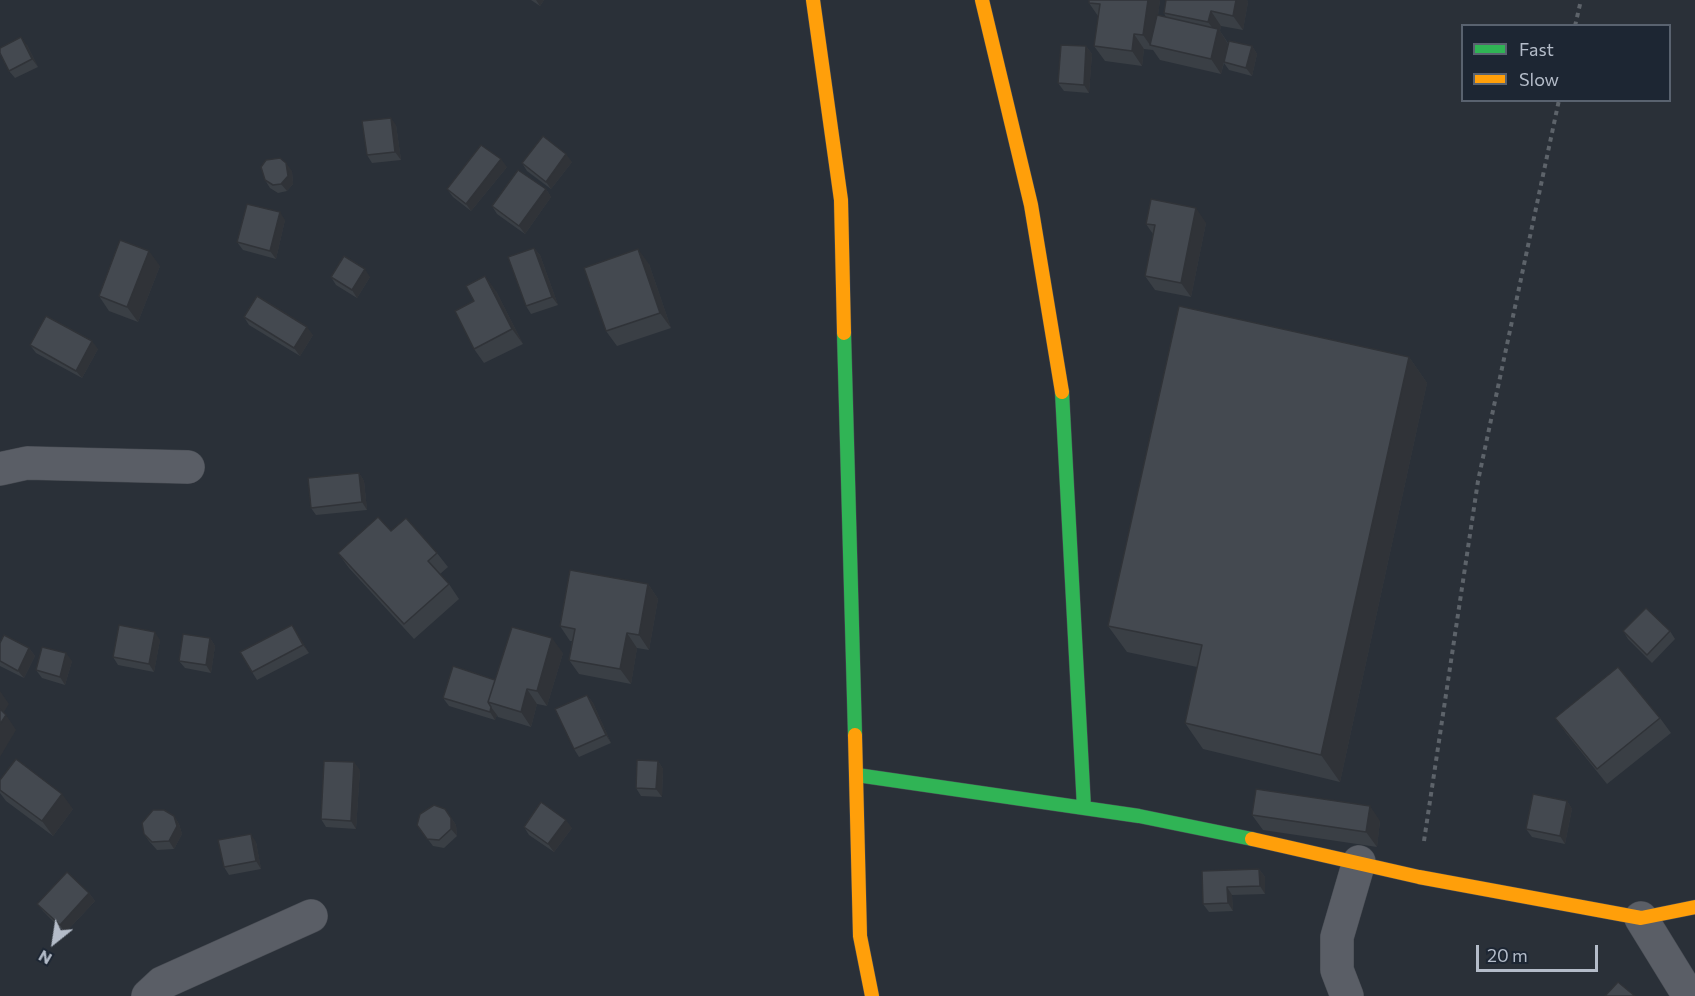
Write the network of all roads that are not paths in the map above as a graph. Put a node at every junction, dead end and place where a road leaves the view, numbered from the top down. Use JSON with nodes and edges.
{"nodes":[{"id":1,"x":813,"y":0,"type":"edge"},
{"id":2,"x":982,"y":0,"type":"edge"},
{"id":3,"x":189,"y":467,"type":"dead end"},
{"id":4,"x":0,"y":468,"type":"edge"},
{"id":5,"x":857,"y":775,"type":"junction"},
{"id":6,"x":1084,"y":808,"type":"junction"},
{"id":7,"x":1359,"y":862,"type":"junction"},
{"id":8,"x":1695,"y":907,"type":"edge"},
{"id":9,"x":311,"y":916,"type":"dead end"},
{"id":10,"x":1641,"y":918,"type":"junction"},
{"id":11,"x":148,"y":996,"type":"edge"},
{"id":12,"x":872,"y":996,"type":"edge"},
{"id":13,"x":1347,"y":996,"type":"edge"},
{"id":14,"x":1689,"y":996,"type":"edge"}],
"edges":[{"from":1,"to":5,"type":"street"},
{"from":2,"to":6,"type":"street"},
{"from":3,"to":4,"type":"street"},
{"from":5,"to":6,"type":"street"},
{"from":5,"to":12,"type":"street"},
{"from":6,"to":7,"type":"street"},
{"from":7,"to":10,"type":"street"},
{"from":7,"to":13,"type":"street"},
{"from":8,"to":10,"type":"street"},
{"from":9,"to":11,"type":"street"},
{"from":10,"to":14,"type":"street"}]}
